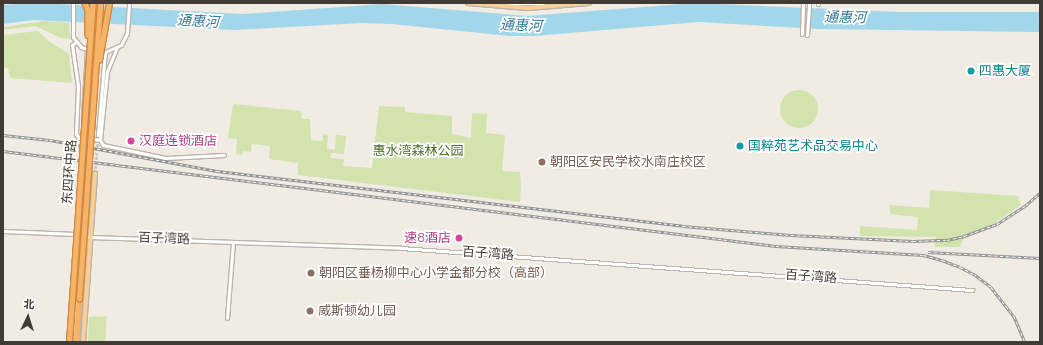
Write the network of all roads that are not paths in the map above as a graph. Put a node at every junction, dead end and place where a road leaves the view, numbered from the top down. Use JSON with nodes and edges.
{"nodes":[{"id":1,"x":73,"y":3,"type":"edge"},
{"id":2,"x":85,"y":3,"type":"edge"},
{"id":3,"x":93,"y":3,"type":"edge"},
{"id":4,"x":100,"y":3,"type":"edge"},
{"id":5,"x":468,"y":3,"type":"edge"},
{"id":6,"x":506,"y":3,"type":"edge"},
{"id":7,"x":543,"y":3,"type":"edge"},
{"id":8,"x":589,"y":3,"type":"edge"},
{"id":9,"x":803,"y":3,"type":"edge"},
{"id":10,"x":809,"y":3,"type":"edge"},
{"id":11,"x":129,"y":4,"type":"edge"},
{"id":12,"x":109,"y":5,"type":"edge"},
{"id":13,"x":802,"y":34,"type":"dead end"},
{"id":14,"x":807,"y":35,"type":"dead end"},
{"id":15,"x":76,"y":42,"type":"junction"},
{"id":16,"x":117,"y":47,"type":"junction"},
{"id":17,"x":91,"y":51,"type":"junction"},
{"id":18,"x":106,"y":52,"type":"junction"},
{"id":19,"x":87,"y":78,"type":"junction"},
{"id":20,"x":95,"y":79,"type":"junction"},
{"id":21,"x":86,"y":135,"type":"joint"},
{"id":22,"x":98,"y":135,"type":"tunnel mouth"},
{"id":23,"x":100,"y":140,"type":"junction"},
{"id":24,"x":224,"y":155,"type":"dead end"},
{"id":25,"x":95,"y":173,"type":"tunnel mouth"},
{"id":26,"x":3,"y":231,"type":"edge"},
{"id":27,"x":77,"y":234,"type":"junction"},
{"id":28,"x":88,"y":236,"type":"junction"},
{"id":29,"x":233,"y":242,"type":"junction"},
{"id":30,"x":972,"y":290,"type":"dead end"},
{"id":31,"x":227,"y":318,"type":"dead end"},
{"id":32,"x":69,"y":342,"type":"edge"},
{"id":33,"x":77,"y":342,"type":"edge"},
{"id":34,"x":83,"y":342,"type":"edge"}],
"edges":[{"from":1,"to":15,"type":"street"},
{"from":2,"to":19,"type":"highway","bridge":true},
{"from":3,"to":19,"type":"highway","name":"东四环中路","bridge":true},
{"from":4,"to":20,"type":"highway","name":"东四环中路","bridge":true},
{"from":5,"to":8,"type":"main road"},
{"from":6,"to":7,"type":"street"},
{"from":9,"to":13,"type":"street"},
{"from":10,"to":14,"type":"street"},
{"from":11,"to":16,"type":"street"},
{"from":12,"to":20,"type":"highway","bridge":true},
{"from":15,"to":17,"type":"street"},
{"from":15,"to":23,"type":"street"},
{"from":16,"to":18,"type":"street"},
{"from":16,"to":23,"type":"street"},
{"from":17,"to":18,"type":"street"},
{"from":17,"to":21,"type":"main road","name":"东四环中路"},
{"from":17,"to":21,"type":"street","name":"东四环中路"},
{"from":18,"to":22,"type":"street","name":"东四环中路"},
{"from":19,"to":32,"type":"highway","name":"东四环中路","bridge":true},
{"from":20,"to":33,"type":"highway","name":"东四环中路","bridge":true},
{"from":23,"to":24,"type":"street"},
{"from":25,"to":28,"type":"main road","name":"东四环中路"},
{"from":26,"to":27,"type":"street","name":"百子湾路"},
{"from":27,"to":28,"type":"street","name":"百子湾路"},
{"from":27,"to":28,"type":"main road","name":"东四环中路"},
{"from":27,"to":32,"type":"main road","name":"东四环中路"},
{"from":28,"to":29,"type":"street","name":"百子湾路"},
{"from":28,"to":33,"type":"main road","name":"东四环中路"},
{"from":28,"to":34,"type":"main road","name":"东四环中路"},
{"from":29,"to":30,"type":"street","name":"百子湾路"},
{"from":29,"to":31,"type":"street"}]}
